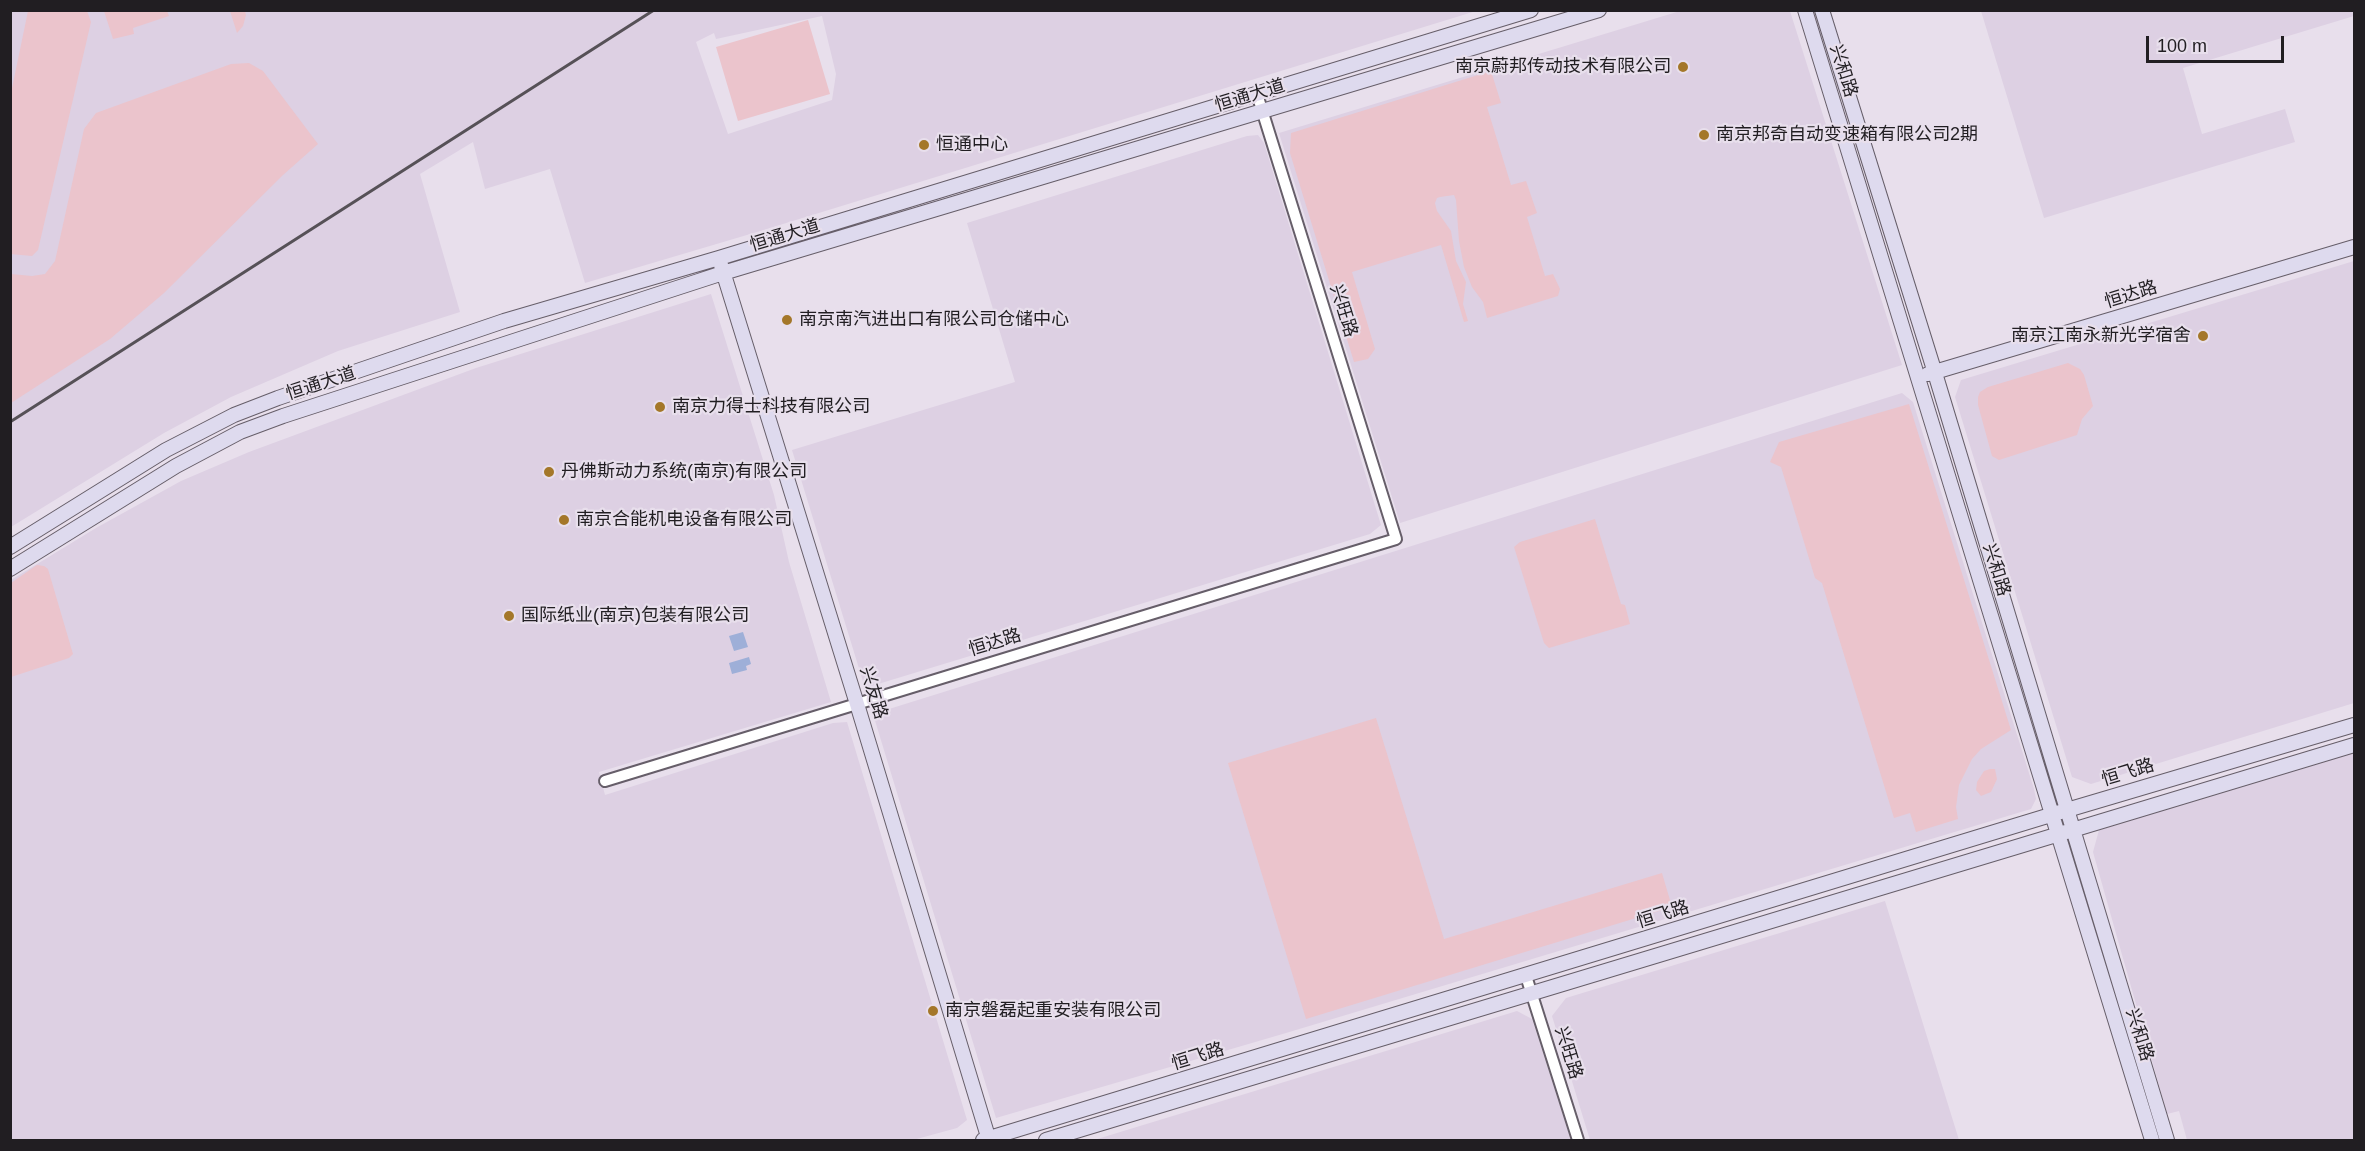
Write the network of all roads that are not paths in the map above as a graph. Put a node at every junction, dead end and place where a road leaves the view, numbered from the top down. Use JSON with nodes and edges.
{"nodes":[{"id":1,"x":1531,"y":10,"type":"edge"},
{"id":2,"x":1599,"y":10,"type":"edge"},
{"id":3,"x":1805,"y":10,"type":"edge"},
{"id":4,"x":1822,"y":10,"type":"edge"},
{"id":5,"x":1257,"y":94,"type":"junction"},
{"id":6,"x":1262,"y":111,"type":"junction"},
{"id":7,"x":2355,"y":247,"type":"edge"},
{"id":8,"x":719,"y":258,"type":"junction"},
{"id":9,"x":723,"y":273,"type":"junction"},
{"id":10,"x":1935,"y":372,"type":"junction"},
{"id":11,"x":1918,"y":377,"type":"junction"},
{"id":12,"x":1396,"y":539,"type":"joint"},
{"id":13,"x":10,"y":547,"type":"edge"},
{"id":14,"x":10,"y":569,"type":"edge"},
{"id":15,"x":857,"y":704,"type":"junction"},
{"id":16,"x":2355,"y":725,"type":"edge"},
{"id":17,"x":2355,"y":744,"type":"edge"},
{"id":18,"x":605,"y":781,"type":"dead end"},
{"id":19,"x":2067,"y":810,"type":"junction"},
{"id":20,"x":2052,"y":815,"type":"junction"},
{"id":21,"x":2073,"y":831,"type":"junction"},
{"id":22,"x":2059,"y":835,"type":"junction"},
{"id":23,"x":1526,"y":976,"type":"junction"},
{"id":24,"x":1532,"y":994,"type":"junction"},
{"id":25,"x":987,"y":1140,"type":"edge"},
{"id":26,"x":1046,"y":1140,"type":"edge"},
{"id":27,"x":1578,"y":1140,"type":"edge"},
{"id":28,"x":2152,"y":1140,"type":"edge"},
{"id":29,"x":2167,"y":1140,"type":"edge"}],
"edges":[{"from":1,"to":5,"type":"main road","name":"恒通大道"},
{"from":2,"to":6,"type":"main road","name":"恒通大道"},
{"from":3,"to":11,"type":"main road","name":"兴和路"},
{"from":4,"to":10,"type":"main road","name":"兴和路"},
{"from":5,"to":6,"type":"street","name":"兴旺路"},
{"from":5,"to":8,"type":"main road","name":"恒通大道"},
{"from":6,"to":9,"type":"main road","name":"恒通大道"},
{"from":6,"to":12,"type":"street","name":"兴旺路"},
{"from":7,"to":10,"type":"main road","name":"恒达路"},
{"from":8,"to":9,"type":"main road","name":"兴友路"},
{"from":8,"to":13,"type":"main road","name":"恒通大道"},
{"from":9,"to":14,"type":"main road","name":"恒通大道"},
{"from":9,"to":15,"type":"main road","name":"兴友路"},
{"from":10,"to":11,"type":"main road","name":"恒达路"},
{"from":10,"to":19,"type":"main road","name":"兴和路"},
{"from":11,"to":20,"type":"main road","name":"兴和路"},
{"from":12,"to":15,"type":"street","name":"恒达路"},
{"from":15,"to":18,"type":"street","name":"恒达路"},
{"from":15,"to":25,"type":"main road","name":"兴友路"},
{"from":16,"to":19,"type":"main road","name":"恒飞路"},
{"from":17,"to":21,"type":"main road","name":"恒飞路"},
{"from":19,"to":20,"type":"main road","name":"恒飞路"},
{"from":19,"to":21,"type":"main road","name":"兴和路"},
{"from":20,"to":22,"type":"main road","name":"兴和路"},
{"from":20,"to":23,"type":"main road","name":"恒飞路"},
{"from":21,"to":22,"type":"main road","name":"恒飞路"},
{"from":21,"to":29,"type":"main road","name":"兴和路"},
{"from":22,"to":24,"type":"main road","name":"恒飞路"},
{"from":22,"to":28,"type":"main road","name":"兴和路"},
{"from":23,"to":24,"type":"street","name":"兴旺路"},
{"from":23,"to":25,"type":"main road","name":"恒飞路"},
{"from":24,"to":26,"type":"main road","name":"恒飞路"},
{"from":24,"to":27,"type":"street","name":"兴旺路"}]}
